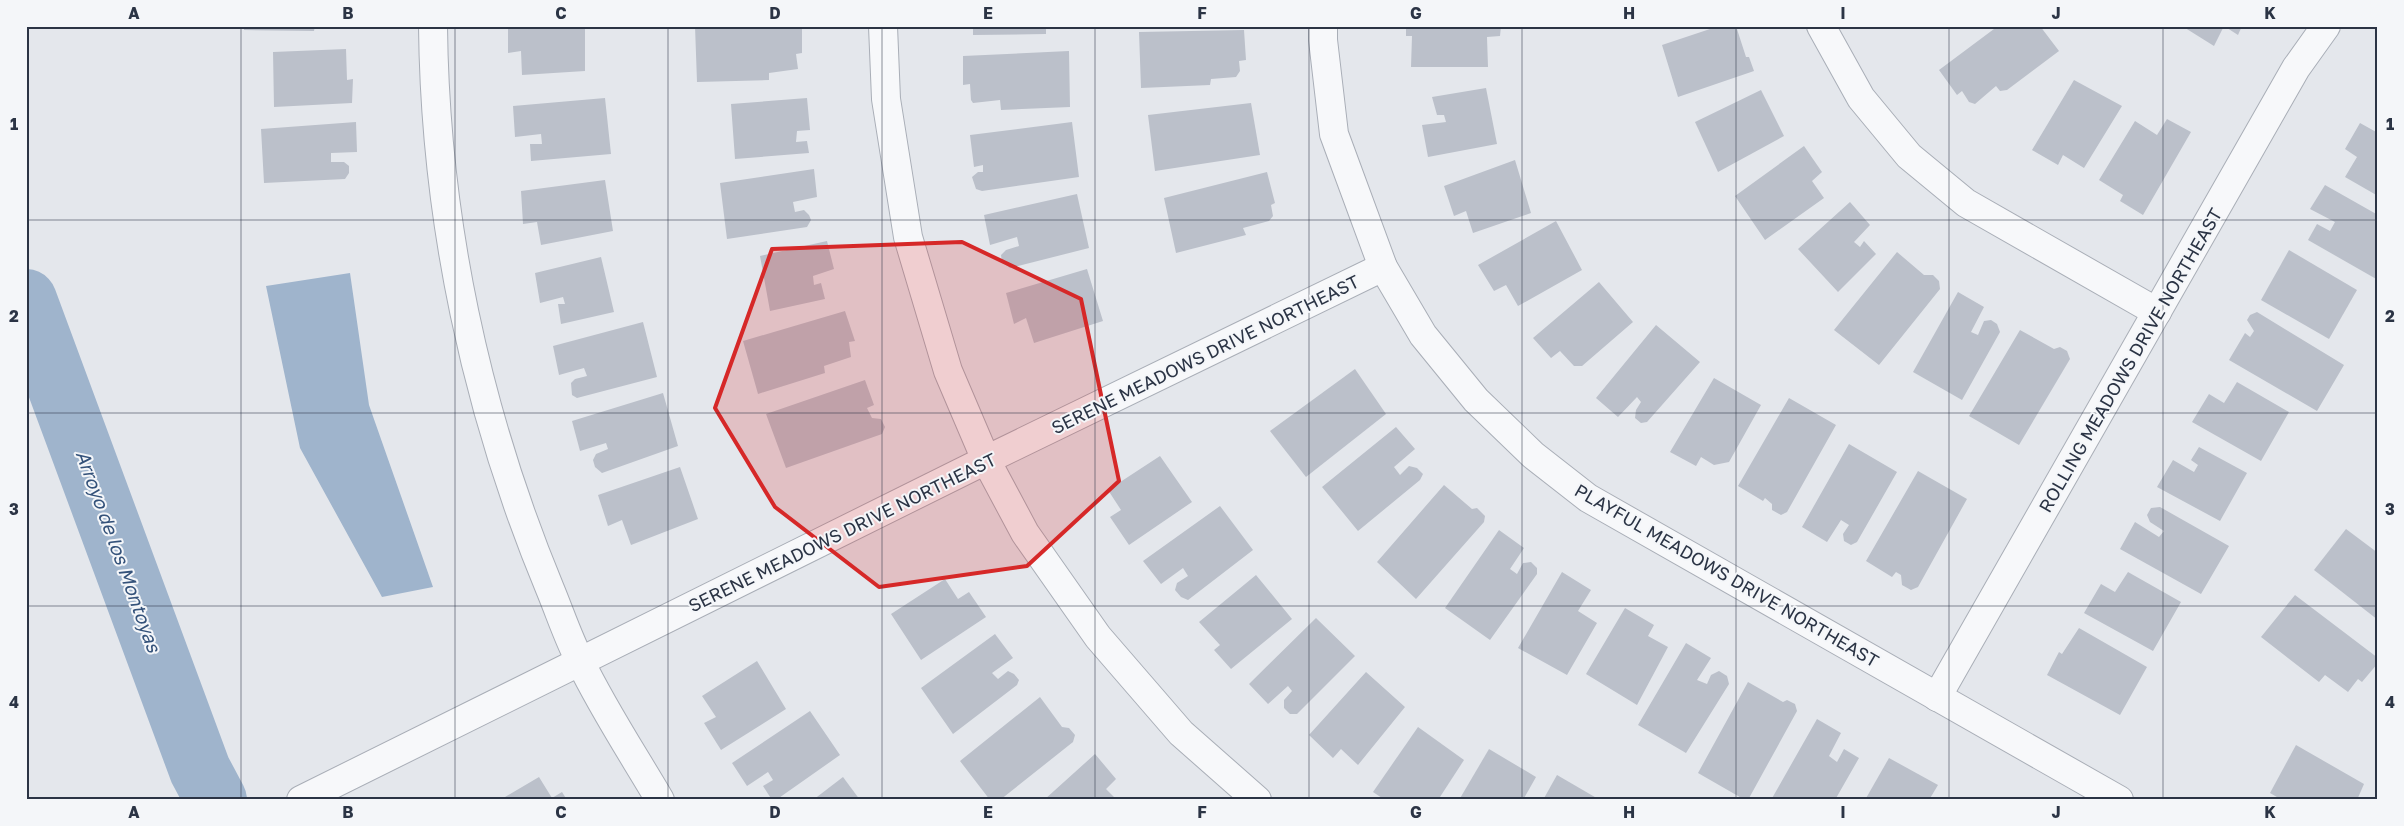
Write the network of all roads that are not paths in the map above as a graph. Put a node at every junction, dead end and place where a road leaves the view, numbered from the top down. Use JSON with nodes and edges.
{"nodes":[{"id":1,"x":434,"y":26,"type":"edge"},
{"id":2,"x":883,"y":26,"type":"edge"},
{"id":3,"x":1323,"y":26,"type":"edge"},
{"id":4,"x":1820,"y":26,"type":"edge"},
{"id":5,"x":2326,"y":26,"type":"edge"},
{"id":6,"x":1384,"y":267,"type":"junction"},
{"id":7,"x":2157,"y":312,"type":"junction"},
{"id":8,"x":986,"y":460,"type":"junction"},
{"id":9,"x":580,"y":661,"type":"junction"},
{"id":10,"x":1937,"y":697,"type":"junction"},
{"id":11,"x":301,"y":800,"type":"edge"},
{"id":12,"x":660,"y":800,"type":"edge"},
{"id":13,"x":1257,"y":800,"type":"edge"},
{"id":14,"x":2118,"y":800,"type":"edge"}],
"edges":[{"from":1,"to":9,"type":"street"},
{"from":2,"to":8,"type":"street"},
{"from":3,"to":6,"type":"street","name":"PLAYFUL MEADOWS DRIVE NORTHEAST"},
{"from":4,"to":7,"type":"street"},
{"from":5,"to":7,"type":"street","name":"ROLLING MEADOWS DRIVE NORTHEAST"},
{"from":6,"to":8,"type":"street","name":"SERENE MEADOWS DRIVE NORTHEAST"},
{"from":6,"to":10,"type":"street","name":"PLAYFUL MEADOWS DRIVE NORTHEAST"},
{"from":7,"to":10,"type":"street","name":"ROLLING MEADOWS DRIVE NORTHEAST"},
{"from":8,"to":9,"type":"street","name":"SERENE MEADOWS DRIVE NORTHEAST"},
{"from":8,"to":13,"type":"street"},
{"from":9,"to":11,"type":"street","name":"SERENE MEADOWS DRIVE NORTHEAST"},
{"from":9,"to":12,"type":"street"},
{"from":10,"to":14,"type":"street","name":"PLAYFUL MEADOWS DRIVE NORTHEAST"}]}
